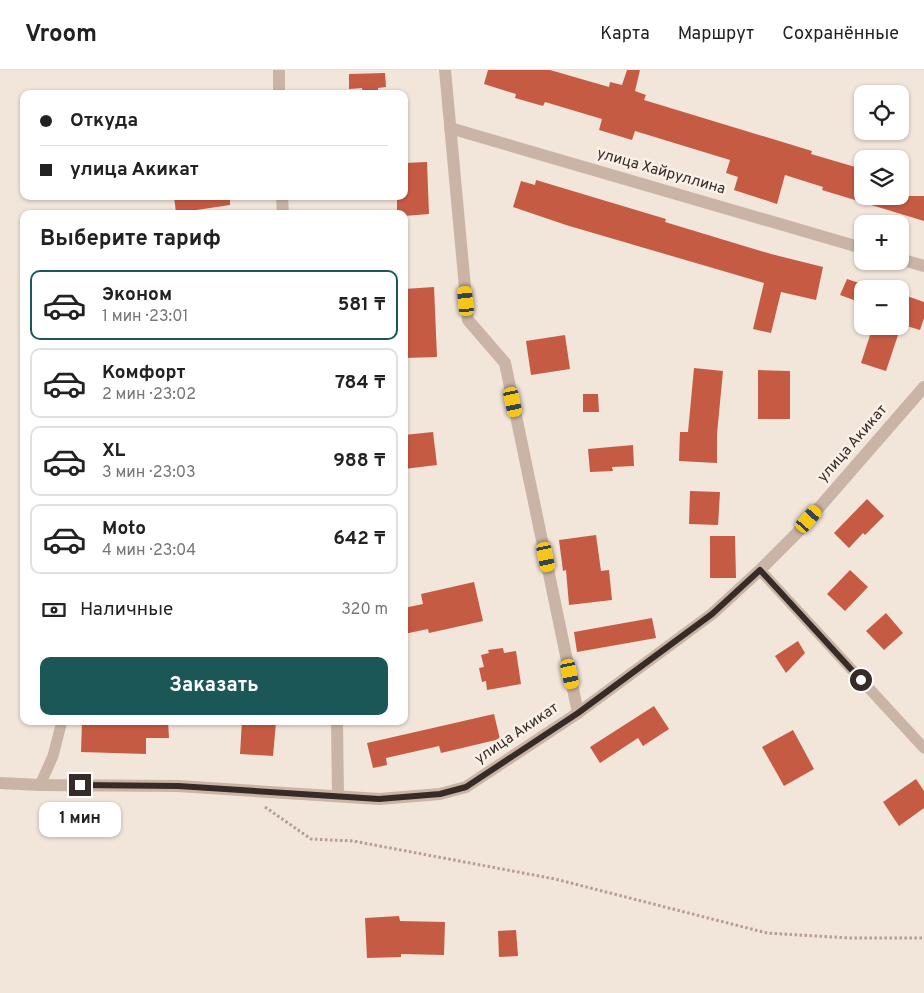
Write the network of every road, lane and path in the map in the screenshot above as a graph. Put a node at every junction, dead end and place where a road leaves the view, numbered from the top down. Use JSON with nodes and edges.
{"nodes":[{"id":1,"x":279,"y":70,"type":"edge"},
{"id":2,"x":445,"y":70,"type":"edge"},
{"id":3,"x":279,"y":90,"type":"edge"},
{"id":4,"x":450,"y":128,"type":"junction"},
{"id":5,"x":854,"y":246,"type":"edge"},
{"id":6,"x":909,"y":262,"type":"edge"},
{"id":7,"x":924,"y":266,"type":"edge"},
{"id":8,"x":924,"y":387,"type":"edge"},
{"id":9,"x":760,"y":570,"type":"junction"},
{"id":10,"x":578,"y":713,"type":"junction"},
{"id":11,"x":61,"y":725,"type":"edge"},
{"id":12,"x":337,"y":725,"type":"edge"},
{"id":13,"x":924,"y":748,"type":"edge"},
{"id":14,"x":0,"y":783,"type":"edge"},
{"id":15,"x":40,"y":785,"type":"junction"},
{"id":16,"x":338,"y":796,"type":"junction"},
{"id":17,"x":264,"y":806,"type":"dead end"},
{"id":18,"x":924,"y":938,"type":"edge"}],
"edges":[{"from":1,"to":3,"type":"street"},
{"from":2,"to":4,"type":"street"},
{"from":4,"to":5,"type":"street","name":"улица Хайруллина"},
{"from":4,"to":10,"type":"street"},
{"from":6,"to":7,"type":"street"},
{"from":8,"to":9,"type":"street","name":"улица Акикат"},
{"from":9,"to":10,"type":"street","name":"улица Акикат"},
{"from":9,"to":13,"type":"lane"},
{"from":10,"to":16,"type":"street","name":"улица Акикат"},
{"from":11,"to":15,"type":"lane"},
{"from":12,"to":16,"type":"street"},
{"from":14,"to":15,"type":"street","name":"улица Акикат"},
{"from":15,"to":16,"type":"street","name":"улица Акикат"},
{"from":17,"to":18,"type":"path"}]}
